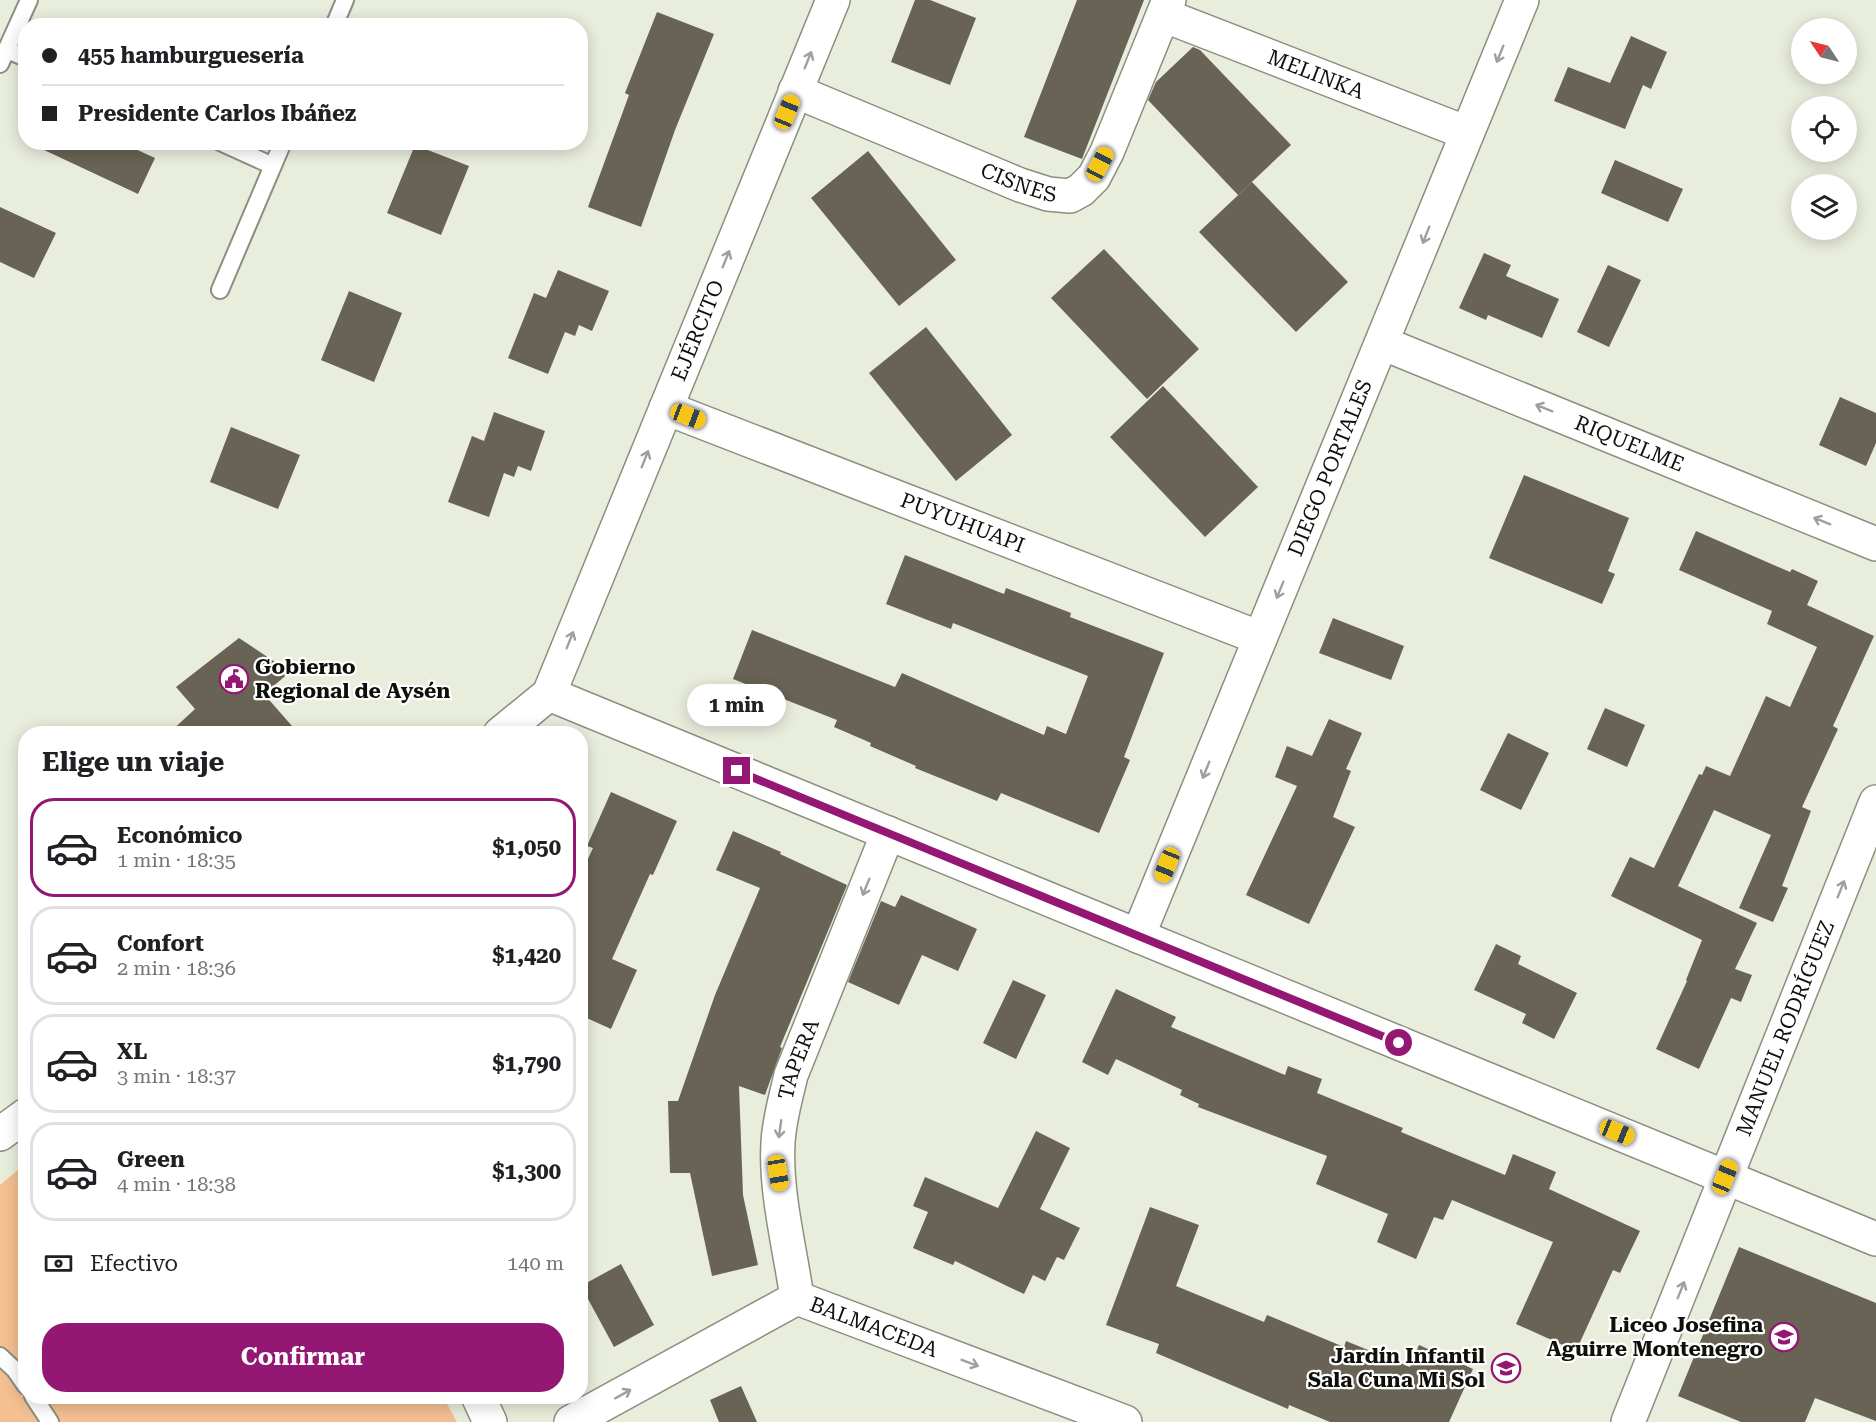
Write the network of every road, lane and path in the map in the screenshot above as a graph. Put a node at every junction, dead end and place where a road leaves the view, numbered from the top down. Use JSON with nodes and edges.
{"nodes":[{"id":1,"x":29,"y":0,"type":"edge"},
{"id":2,"x":345,"y":0,"type":"edge"},
{"id":3,"x":833,"y":0,"type":"edge"},
{"id":4,"x":1522,"y":0,"type":"edge"},
{"id":5,"x":1166,"y":8,"type":"edge"},
{"id":6,"x":21,"y":18,"type":"edge"},
{"id":7,"x":337,"y":18,"type":"edge"},
{"id":8,"x":18,"y":25,"type":"edge"},
{"id":9,"x":4,"y":57,"type":"edge"},
{"id":10,"x":795,"y":91,"type":"junction"},
{"id":11,"x":1467,"y":133,"type":"junction"},
{"id":12,"x":238,"y":150,"type":"edge"},
{"id":13,"x":280,"y":150,"type":"edge"},
{"id":14,"x":273,"y":166,"type":"junction"},
{"id":15,"x":220,"y":290,"type":"dead end"},
{"id":16,"x":1382,"y":343,"type":"junction"},
{"id":17,"x":666,"y":408,"type":"junction"},
{"id":18,"x":1876,"y":544,"type":"edge"},
{"id":19,"x":1260,"y":638,"type":"junction"},
{"id":20,"x":549,"y":694,"type":"junction"},
{"id":21,"x":510,"y":726,"type":"edge"},
{"id":22,"x":534,"y":726,"type":"edge"},
{"id":23,"x":1876,"y":802,"type":"edge"},
{"id":24,"x":888,"y":833,"type":"junction"},
{"id":25,"x":1138,"y":936,"type":"junction"},
{"id":26,"x":18,"y":1121,"type":"edge"},
{"id":27,"x":0,"y":1134,"type":"edge"},
{"id":28,"x":1725,"y":1177,"type":"junction"},
{"id":29,"x":1876,"y":1239,"type":"edge"},
{"id":30,"x":797,"y":1298,"type":"junction"},
{"id":31,"x":0,"y":1356,"type":"edge"},
{"id":32,"x":18,"y":1375,"type":"edge"},
{"id":33,"x":38,"y":1404,"type":"edge"},
{"id":34,"x":482,"y":1404,"type":"edge"},
{"id":35,"x":50,"y":1422,"type":"edge"},
{"id":36,"x":490,"y":1422,"type":"edge"},
{"id":37,"x":571,"y":1422,"type":"edge"},
{"id":38,"x":1125,"y":1422,"type":"edge"},
{"id":39,"x":1628,"y":1422,"type":"edge"}],
"edges":[{"from":1,"to":6,"type":"lane"},
{"from":2,"to":7,"type":"lane"},
{"from":10,"to":3,"type":"street","name":"EJÉRCITO","one_way":true},
{"from":4,"to":11,"type":"street","name":"DIEGO PORTALES","one_way":true},
{"from":5,"to":10,"type":"street","name":"CISNES"},
{"from":5,"to":11,"type":"street","name":"MELINKA"},
{"from":8,"to":9,"type":"lane"},
{"from":17,"to":10,"type":"street","name":"EJÉRCITO","one_way":true},
{"from":11,"to":16,"type":"street","name":"DIEGO PORTALES","one_way":true},
{"from":12,"to":14,"type":"lane"},
{"from":13,"to":14,"type":"lane"},
{"from":14,"to":15,"type":"lane"},
{"from":18,"to":16,"type":"street","name":"RIQUELME","one_way":true},
{"from":16,"to":19,"type":"street","name":"DIEGO PORTALES","one_way":true},
{"from":17,"to":19,"type":"street","name":"PUYUHUAPI"},
{"from":20,"to":17,"type":"street","name":"EJÉRCITO","one_way":true},
{"from":19,"to":25,"type":"street","name":"DIEGO PORTALES","one_way":true},
{"from":20,"to":21,"type":"street","name":"EJÉRCITO"},
{"from":20,"to":22,"type":"street","name":"EJÉRCITO"},
{"from":20,"to":24,"type":"street"},
{"from":28,"to":23,"type":"street","name":"MANUEL RODRÍGUEZ","one_way":true},
{"from":24,"to":25,"type":"street"},
{"from":24,"to":30,"type":"street","name":"TAPERA","one_way":true},
{"from":25,"to":28,"type":"street"},
{"from":26,"to":27,"type":"street"},
{"from":28,"to":29,"type":"street"},
{"from":39,"to":28,"type":"street","name":"MANUEL RODRÍGUEZ","one_way":true},
{"from":37,"to":30,"type":"street","name":"BALMACEDA","one_way":true},
{"from":30,"to":38,"type":"street","name":"BALMACEDA","one_way":true},
{"from":31,"to":32,"type":"lane"},
{"from":33,"to":35,"type":"lane"},
{"from":34,"to":36,"type":"street"}]}
